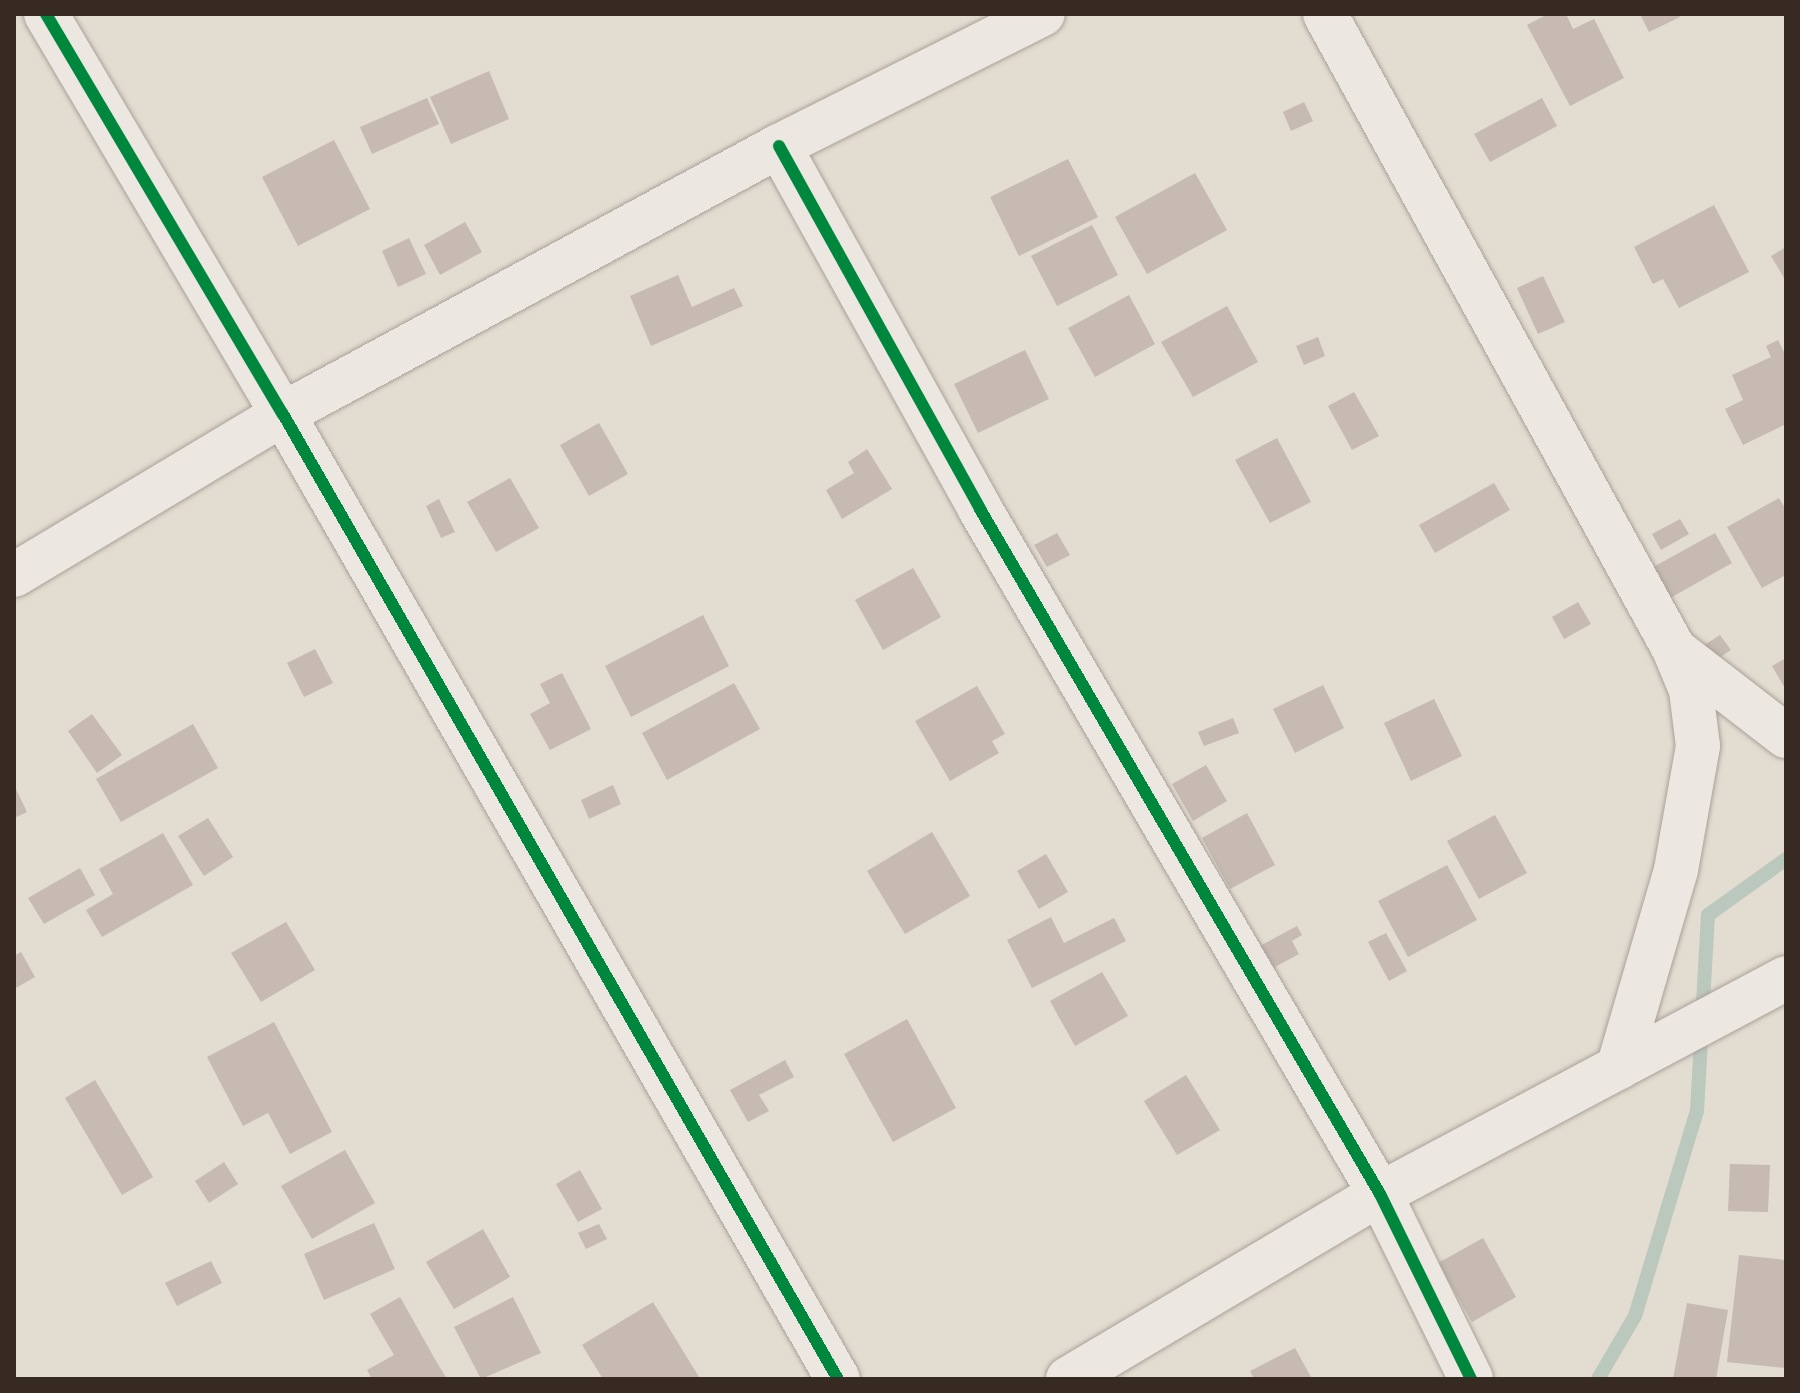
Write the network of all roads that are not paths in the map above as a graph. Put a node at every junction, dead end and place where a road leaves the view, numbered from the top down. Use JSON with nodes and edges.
{"nodes":[{"id":1,"x":46,"y":14,"type":"edge"},
{"id":2,"x":1043,"y":14,"type":"edge"},
{"id":3,"x":1325,"y":14,"type":"edge"},
{"id":4,"x":779,"y":146,"type":"junction"},
{"id":5,"x":283,"y":414,"type":"junction"},
{"id":6,"x":14,"y":575,"type":"edge"},
{"id":7,"x":1674,"y":649,"type":"junction"},
{"id":8,"x":1786,"y":736,"type":"edge"},
{"id":9,"x":1786,"y":978,"type":"edge"},
{"id":10,"x":1618,"y":1068,"type":"junction"},
{"id":11,"x":1380,"y":1194,"type":"junction"},
{"id":12,"x":838,"y":1379,"type":"edge"},
{"id":13,"x":1068,"y":1379,"type":"edge"},
{"id":14,"x":1471,"y":1379,"type":"edge"}],
"edges":[{"from":1,"to":5,"type":"street"},
{"from":2,"to":4,"type":"street"},
{"from":3,"to":7,"type":"street"},
{"from":4,"to":5,"type":"street"},
{"from":4,"to":11,"type":"street"},
{"from":5,"to":6,"type":"street"},
{"from":5,"to":12,"type":"street"},
{"from":7,"to":8,"type":"street"},
{"from":7,"to":10,"type":"street"},
{"from":9,"to":10,"type":"street"},
{"from":10,"to":11,"type":"street"},
{"from":11,"to":13,"type":"street"},
{"from":11,"to":14,"type":"street"}]}
